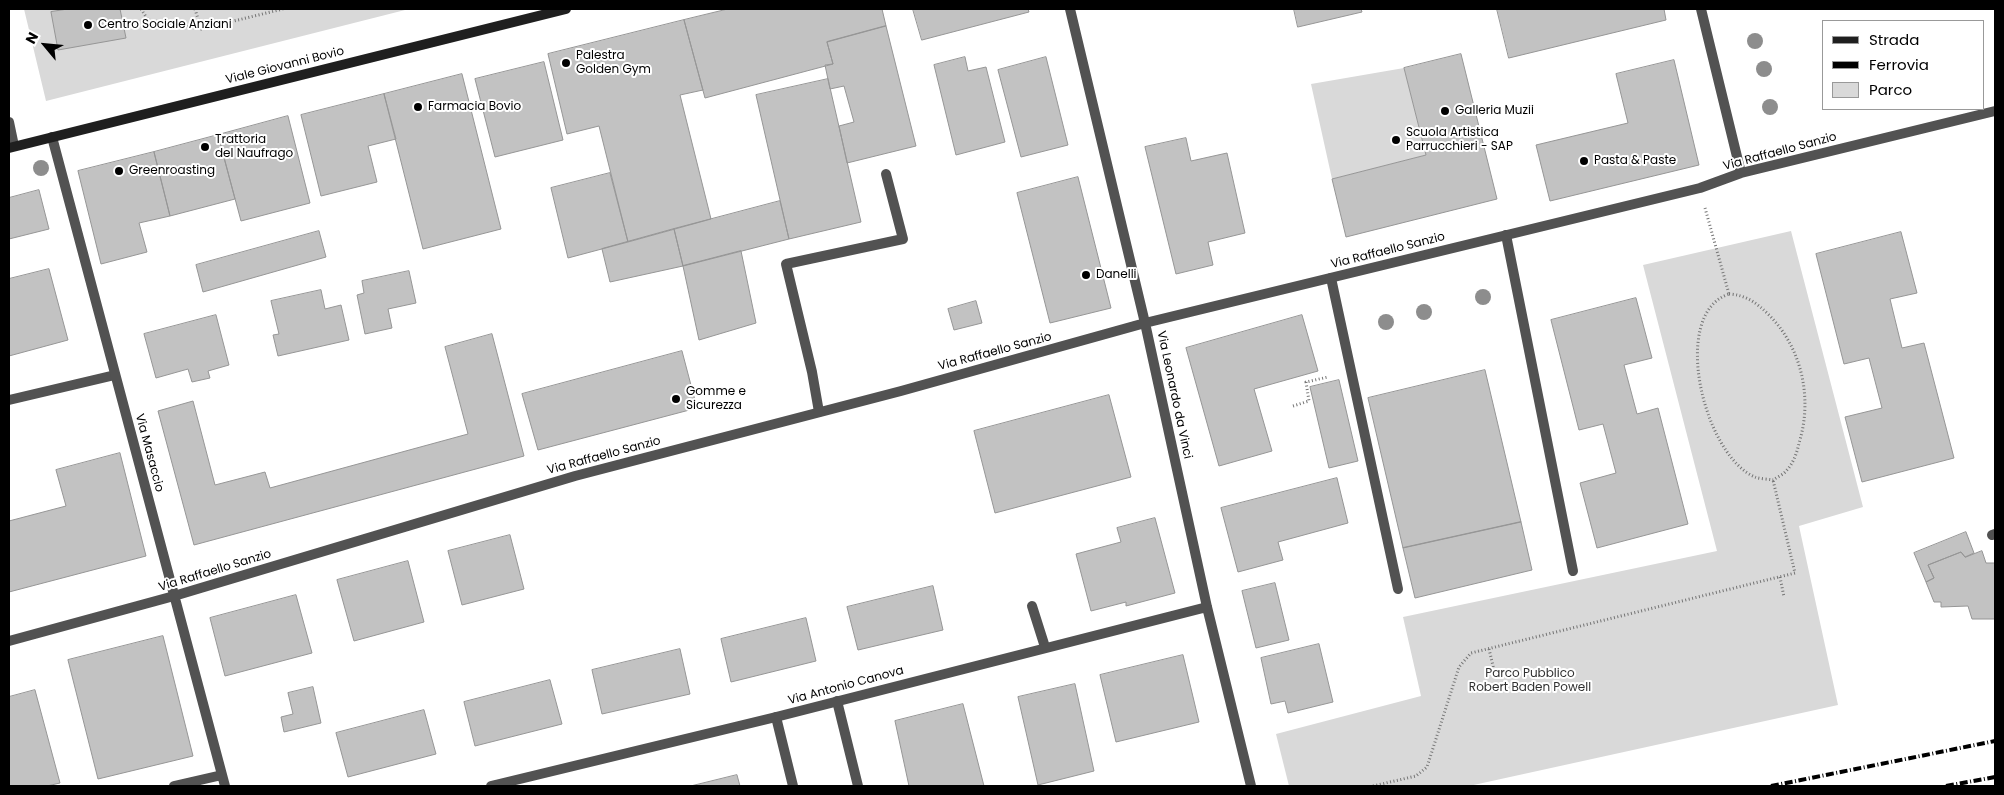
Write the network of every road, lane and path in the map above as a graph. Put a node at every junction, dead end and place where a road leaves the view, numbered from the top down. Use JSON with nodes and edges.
{"nodes":[{"id":1,"x":141,"y":9,"type":"edge"},
{"id":2,"x":195,"y":9,"type":"edge"},
{"id":3,"x":283,"y":9,"type":"edge"},
{"id":4,"x":566,"y":9,"type":"edge"},
{"id":5,"x":1070,"y":9,"type":"edge"},
{"id":6,"x":1701,"y":9,"type":"edge"},
{"id":7,"x":201,"y":29,"type":"junction"},
{"id":8,"x":1995,"y":111,"type":"edge"},
{"id":9,"x":9,"y":122,"type":"edge"},
{"id":10,"x":52,"y":137,"type":"junction"},
{"id":11,"x":12,"y":147,"type":"edge"},
{"id":12,"x":1741,"y":173,"type":"junction"},
{"id":13,"x":886,"y":174,"type":"dead end"},
{"id":14,"x":1700,"y":188,"type":"junction"},
{"id":15,"x":1506,"y":235,"type":"junction"},
{"id":16,"x":1331,"y":278,"type":"junction"},
{"id":17,"x":1729,"y":294,"type":"junction"},
{"id":18,"x":1145,"y":323,"type":"junction"},
{"id":19,"x":115,"y":374,"type":"junction"},
{"id":20,"x":1328,"y":377,"type":"dead end"},
{"id":21,"x":9,"y":400,"type":"edge"},
{"id":22,"x":1293,"y":406,"type":"dead end"},
{"id":23,"x":819,"y":412,"type":"junction"},
{"id":24,"x":1773,"y":480,"type":"junction"},
{"id":25,"x":1573,"y":571,"type":"dead end"},
{"id":26,"x":1780,"y":577,"type":"junction"},
{"id":27,"x":1398,"y":589,"type":"dead end"},
{"id":28,"x":174,"y":596,"type":"junction"},
{"id":29,"x":1784,"y":597,"type":"dead end"},
{"id":30,"x":1032,"y":606,"type":"dead end"},
{"id":31,"x":1207,"y":607,"type":"junction"},
{"id":32,"x":9,"y":641,"type":"edge"},
{"id":33,"x":1045,"y":647,"type":"junction"},
{"id":34,"x":1489,"y":649,"type":"junction"},
{"id":35,"x":1494,"y":670,"type":"dead end"},
{"id":36,"x":837,"y":701,"type":"junction"},
{"id":37,"x":776,"y":717,"type":"junction"},
{"id":38,"x":222,"y":775,"type":"junction"},
{"id":39,"x":174,"y":786,"type":"edge"},
{"id":40,"x":225,"y":786,"type":"edge"},
{"id":41,"x":490,"y":786,"type":"edge"},
{"id":42,"x":793,"y":786,"type":"edge"},
{"id":43,"x":858,"y":786,"type":"edge"},
{"id":44,"x":1251,"y":786,"type":"edge"},
{"id":45,"x":1373,"y":786,"type":"edge"}],
"edges":[{"from":1,"to":7,"type":"path"},
{"from":2,"to":7,"type":"path"},
{"from":3,"to":7,"type":"path"},
{"from":4,"to":10,"type":"main road","name":"Viale Giovanni Bovio"},
{"from":5,"to":18,"type":"street","name":"Via Leonardo da Vinci"},
{"from":6,"to":12,"type":"street"},
{"from":8,"to":12,"type":"street","name":"Via Raffaello Sanzio"},
{"from":9,"to":11,"type":"street"},
{"from":10,"to":11,"type":"main road","name":"Viale Giovanni Bovio"},
{"from":10,"to":19,"type":"street","name":"Via Masaccio"},
{"from":12,"to":14,"type":"street","name":"Via Raffaello Sanzio"},
{"from":13,"to":23,"type":"street"},
{"from":14,"to":15,"type":"street","name":"Via Raffaello Sanzio"},
{"from":14,"to":17,"type":"path"},
{"from":15,"to":16,"type":"street","name":"Via Raffaello Sanzio"},
{"from":15,"to":25,"type":"street"},
{"from":16,"to":18,"type":"street","name":"Via Raffaello Sanzio"},
{"from":16,"to":27,"type":"street"},
{"from":17,"to":24,"type":"path"},
{"from":17,"to":24,"type":"path"},
{"from":18,"to":23,"type":"street","name":"Via Raffaello Sanzio"},
{"from":18,"to":31,"type":"street","name":"Via Leonardo da Vinci"},
{"from":19,"to":21,"type":"street"},
{"from":19,"to":28,"type":"street","name":"Via Masaccio"},
{"from":20,"to":22,"type":"path"},
{"from":23,"to":28,"type":"street","name":"Via Raffaello Sanzio"},
{"from":24,"to":26,"type":"path"},
{"from":26,"to":29,"type":"path"},
{"from":26,"to":34,"type":"path"},
{"from":28,"to":32,"type":"street","name":"Via Raffaello Sanzio"},
{"from":28,"to":38,"type":"street","name":"Via Masaccio"},
{"from":30,"to":33,"type":"street"},
{"from":31,"to":33,"type":"street","name":"Via Antonio Canova"},
{"from":31,"to":44,"type":"street","name":"Via Leonardo da Vinci"},
{"from":33,"to":36,"type":"street","name":"Via Antonio Canova"},
{"from":34,"to":35,"type":"path"},
{"from":34,"to":45,"type":"path"},
{"from":36,"to":37,"type":"street","name":"Via Antonio Canova"},
{"from":36,"to":43,"type":"street"},
{"from":37,"to":41,"type":"street","name":"Via Antonio Canova"},
{"from":37,"to":42,"type":"street"},
{"from":38,"to":39,"type":"street"},
{"from":38,"to":40,"type":"street","name":"Via Masaccio"}]}
